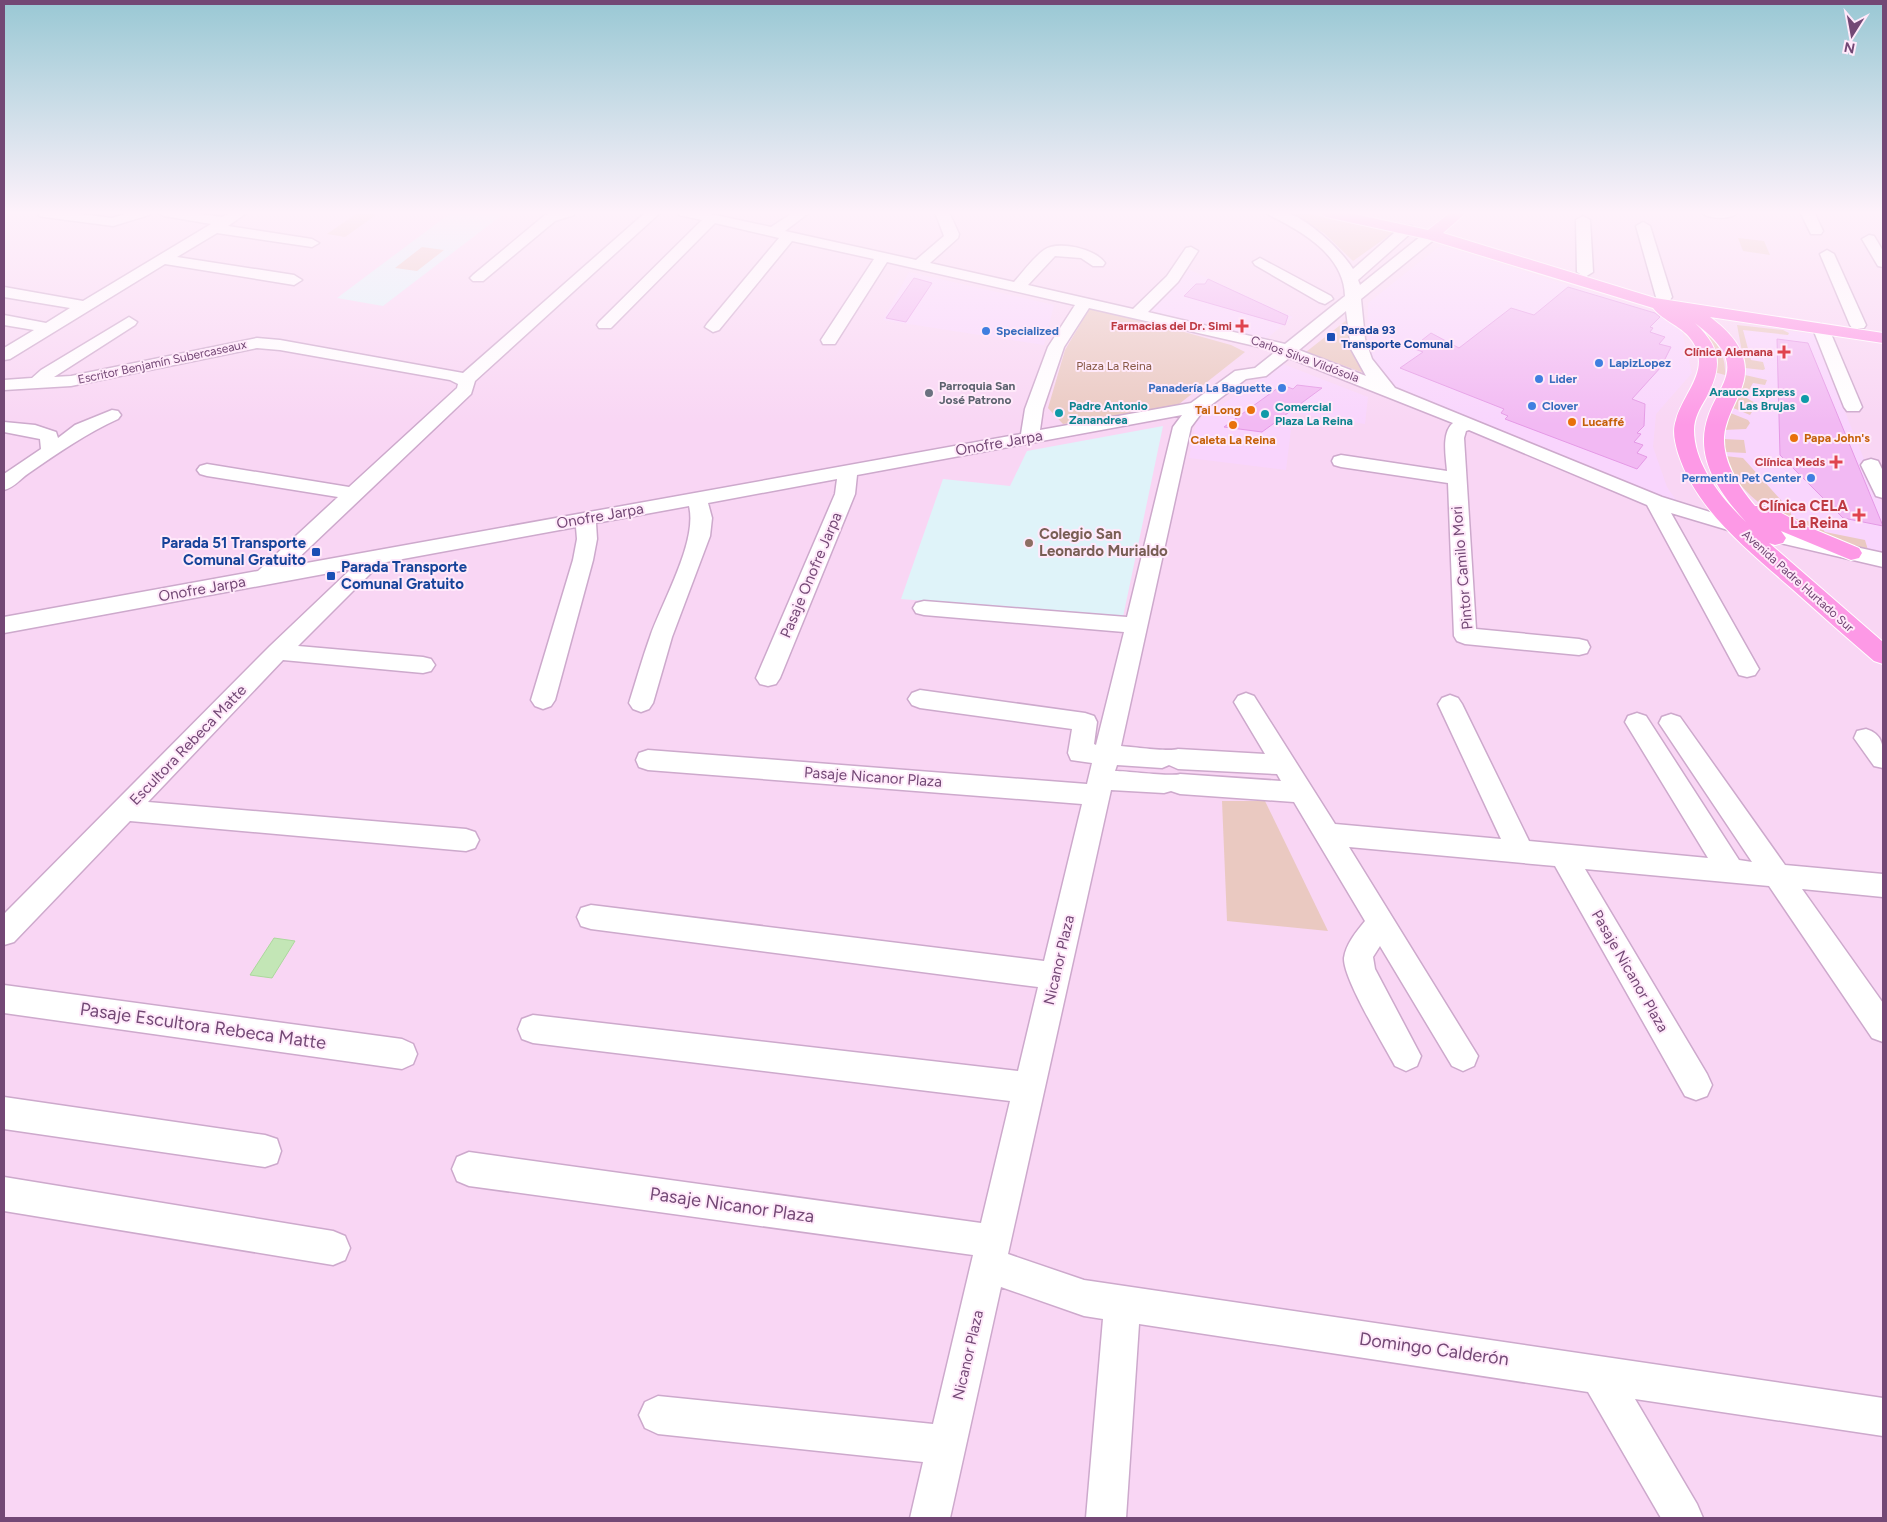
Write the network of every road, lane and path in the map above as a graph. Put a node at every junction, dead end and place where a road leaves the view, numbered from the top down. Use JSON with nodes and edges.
{"nodes":[{"id":1,"x":123,"y":283,"type":"edge"},
{"id":2,"x":575,"y":283,"type":"edge"},
{"id":3,"x":646,"y":283,"type":"edge"},
{"id":4,"x":745,"y":283,"type":"edge"},
{"id":5,"x":866,"y":283,"type":"edge"},
{"id":6,"x":1005,"y":283,"type":"edge"},
{"id":7,"x":1021,"y":283,"type":"edge"},
{"id":8,"x":1169,"y":283,"type":"edge"},
{"id":9,"x":1297,"y":283,"type":"edge"},
{"id":10,"x":1345,"y":283,"type":"edge"},
{"id":11,"x":1351,"y":283,"type":"edge"},
{"id":12,"x":1370,"y":283,"type":"edge"},
{"id":13,"x":1603,"y":283,"type":"edge"},
{"id":14,"x":1613,"y":283,"type":"edge"},
{"id":15,"x":1655,"y":283,"type":"edge"},
{"id":16,"x":1840,"y":283,"type":"edge"},
{"id":17,"x":1018,"y":286,"type":"junction"},
{"id":18,"x":4,"y":292,"type":"edge"},
{"id":19,"x":1353,"y":297,"type":"junction"},
{"id":20,"x":1325,"y":299,"type":"junction"},
{"id":21,"x":1658,"y":300,"type":"junction"},
{"id":22,"x":1085,"y":302,"type":"junction"},
{"id":23,"x":85,"y":306,"type":"junction"},
{"id":24,"x":1686,"y":309,"type":"junction"},
{"id":25,"x":1312,"y":310,"type":"dead end"},
{"id":26,"x":1138,"y":313,"type":"junction"},
{"id":27,"x":1743,"y":317,"type":"junction"},
{"id":28,"x":4,"y":320,"type":"edge"},
{"id":29,"x":129,"y":322,"type":"dead end"},
{"id":30,"x":605,"y":324,"type":"dead end"},
{"id":31,"x":1858,"y":325,"type":"junction"},
{"id":32,"x":713,"y":326,"type":"dead end"},
{"id":33,"x":49,"y":328,"type":"junction"},
{"id":34,"x":1883,"y":328,"type":"edge"},
{"id":35,"x":1821,"y":329,"type":"junction"},
{"id":36,"x":1883,"y":338,"type":"edge"},
{"id":37,"x":1275,"y":339,"type":"junction"},
{"id":38,"x":829,"y":340,"type":"dead end"},
{"id":39,"x":1288,"y":351,"type":"junction"},
{"id":40,"x":4,"y":355,"type":"edge"},
{"id":41,"x":1734,"y":356,"type":"junction"},
{"id":42,"x":1241,"y":375,"type":"junction"},
{"id":43,"x":466,"y":381,"type":"junction"},
{"id":44,"x":35,"y":384,"type":"junction"},
{"id":45,"x":4,"y":385,"type":"edge"},
{"id":46,"x":1397,"y":394,"type":"junction"},
{"id":47,"x":1197,"y":407,"type":"junction"},
{"id":48,"x":1854,"y":408,"type":"dead end"},
{"id":49,"x":112,"y":415,"type":"dead end"},
{"id":50,"x":1469,"y":423,"type":"junction"},
{"id":51,"x":4,"y":427,"type":"edge"},
{"id":52,"x":1029,"y":438,"type":"junction"},
{"id":53,"x":49,"y":443,"type":"junction"},
{"id":54,"x":1341,"y":461,"type":"dead end"},
{"id":55,"x":1871,"y":465,"type":"dead end"},
{"id":56,"x":208,"y":470,"type":"dead end"},
{"id":57,"x":848,"y":471,"type":"junction"},
{"id":58,"x":12,"y":472,"type":"edge"},
{"id":59,"x":1455,"y":478,"type":"junction"},
{"id":60,"x":4,"y":484,"type":"edge"},
{"id":61,"x":1883,"y":492,"type":"edge"},
{"id":62,"x":354,"y":494,"type":"junction"},
{"id":63,"x":1736,"y":494,"type":"junction"},
{"id":64,"x":697,"y":498,"type":"junction"},
{"id":65,"x":1655,"y":500,"type":"junction"},
{"id":66,"x":586,"y":519,"type":"junction"},
{"id":67,"x":1738,"y":527,"type":"junction"},
{"id":68,"x":1772,"y":535,"type":"junction"},
{"id":69,"x":1851,"y":553,"type":"junction"},
{"id":70,"x":374,"y":558,"type":"junction"},
{"id":71,"x":1883,"y":560,"type":"edge"},
{"id":72,"x":264,"y":578,"type":"junction"},
{"id":73,"x":924,"y":608,"type":"dead end"},
{"id":74,"x":4,"y":625,"type":"edge"},
{"id":75,"x":1137,"y":625,"type":"junction"},
{"id":76,"x":1883,"y":633,"type":"edge"},
{"id":77,"x":1579,"y":647,"type":"dead end"},
{"id":78,"x":278,"y":652,"type":"junction"},
{"id":79,"x":1883,"y":655,"type":"edge"},
{"id":80,"x":423,"y":665,"type":"dead end"},
{"id":81,"x":1748,"y":669,"type":"dead end"},
{"id":82,"x":768,"y":678,"type":"dead end"},
{"id":83,"x":920,"y":699,"type":"dead end"},
{"id":84,"x":543,"y":700,"type":"dead end"},
{"id":85,"x":1246,"y":702,"type":"dead end"},
{"id":86,"x":641,"y":703,"type":"dead end"},
{"id":87,"x":1450,"y":704,"type":"dead end"},
{"id":88,"x":1084,"y":722,"type":"junction"},
{"id":89,"x":1637,"y":722,"type":"dead end"},
{"id":90,"x":1671,"y":723,"type":"dead end"},
{"id":91,"x":1114,"y":726,"type":"junction"},
{"id":92,"x":1866,"y":738,"type":"dead end"},
{"id":93,"x":1883,"y":759,"type":"edge"},
{"id":94,"x":648,"y":760,"type":"dead end"},
{"id":95,"x":1284,"y":766,"type":"junction"},
{"id":96,"x":1103,"y":776,"type":"junction"},
{"id":97,"x":1302,"y":793,"type":"junction"},
{"id":98,"x":125,"y":810,"type":"junction"},
{"id":99,"x":1328,"y":834,"type":"junction"},
{"id":100,"x":466,"y":840,"type":"dead end"},
{"id":101,"x":1521,"y":852,"type":"junction"},
{"id":102,"x":1563,"y":856,"type":"junction"},
{"id":103,"x":1731,"y":871,"type":"junction"},
{"id":104,"x":1778,"y":875,"type":"junction"},
{"id":105,"x":1883,"y":885,"type":"edge"},
{"id":106,"x":591,"y":917,"type":"dead end"},
{"id":107,"x":1382,"y":923,"type":"junction"},
{"id":108,"x":4,"y":933,"type":"edge"},
{"id":109,"x":1055,"y":976,"type":"junction"},
{"id":110,"x":4,"y":999,"type":"edge"},
{"id":111,"x":1883,"y":1028,"type":"edge"},
{"id":112,"x":533,"y":1029,"type":"dead end"},
{"id":113,"x":402,"y":1054,"type":"dead end"},
{"id":114,"x":1406,"y":1056,"type":"dead end"},
{"id":115,"x":1463,"y":1056,"type":"dead end"},
{"id":116,"x":1696,"y":1085,"type":"dead end"},
{"id":117,"x":1030,"y":1088,"type":"junction"},
{"id":118,"x":4,"y":1113,"type":"edge"},
{"id":119,"x":266,"y":1151,"type":"dead end"},
{"id":120,"x":469,"y":1169,"type":"dead end"},
{"id":121,"x":4,"y":1194,"type":"edge"},
{"id":122,"x":333,"y":1248,"type":"dead end"},
{"id":123,"x":991,"y":1254,"type":"junction"},
{"id":124,"x":1122,"y":1303,"type":"junction"},
{"id":125,"x":1599,"y":1374,"type":"junction"},
{"id":126,"x":658,"y":1416,"type":"dead end"},
{"id":127,"x":1883,"y":1417,"type":"edge"},
{"id":128,"x":947,"y":1445,"type":"junction"},
{"id":129,"x":930,"y":1518,"type":"edge"},
{"id":130,"x":1106,"y":1518,"type":"edge"},
{"id":131,"x":1682,"y":1518,"type":"edge"}],
"edges":[{"from":1,"to":23,"type":"street"},
{"from":2,"to":43,"type":"street"},
{"from":3,"to":30,"type":"street"},
{"from":4,"to":32,"type":"street"},
{"from":5,"to":38,"type":"street"},
{"from":6,"to":17,"type":"street","name":"Carlos Silva Vildósola"},
{"from":7,"to":17,"type":"street"},
{"from":8,"to":26,"type":"street"},
{"from":9,"to":20,"type":"street"},
{"from":10,"to":20,"type":"street"},
{"from":11,"to":19,"type":"street","name":"Carlos Silva Vildósola"},
{"from":12,"to":19,"type":"street"},
{"from":13,"to":21,"type":"main road"},
{"from":14,"to":21,"type":"main road"},
{"from":15,"to":21,"type":"street"},
{"from":16,"to":31,"type":"street"},
{"from":17,"to":22,"type":"street","name":"Carlos Silva Vildósola"},
{"from":18,"to":23,"type":"street"},
{"from":19,"to":39,"type":"street"},
{"from":19,"to":46,"type":"street","name":"Carlos Silva Vildósola"},
{"from":20,"to":25,"type":"street"},
{"from":21,"to":24,"type":"main road"},
{"from":21,"to":31,"type":"main road"},
{"from":21,"to":67,"type":"main road","name":"Avenida Padre Hurtado Sur"},
{"from":22,"to":26,"type":"street","name":"Carlos Silva Vildósola"},
{"from":22,"to":52,"type":"street"},
{"from":23,"to":33,"type":"street"},
{"from":24,"to":27,"type":"main road"},
{"from":24,"to":41,"type":"main road"},
{"from":26,"to":37,"type":"street","name":"Carlos Silva Vildósola"},
{"from":27,"to":35,"type":"main road"},
{"from":27,"to":41,"type":"main road","name":"Avenida Padre Hurtado Sur"},
{"from":28,"to":33,"type":"street"},
{"from":29,"to":44,"type":"street"},
{"from":31,"to":34,"type":"main road"},
{"from":33,"to":40,"type":"street"},
{"from":35,"to":36,"type":"main road"},
{"from":35,"to":48,"type":"street"},
{"from":37,"to":39,"type":"street","name":"Carlos Silva Vildósola"},
{"from":37,"to":42,"type":"street"},
{"from":39,"to":42,"type":"street"},
{"from":39,"to":46,"type":"street","name":"Carlos Silva Vildósola"},
{"from":41,"to":63,"type":"main road","name":"Avenida Padre Hurtado Sur"},
{"from":42,"to":47,"type":"street"},
{"from":43,"to":44,"type":"street","name":"Escritor Benjamín Subercaseaux"},
{"from":43,"to":62,"type":"street"},
{"from":44,"to":45,"type":"street","name":"Escritor Benjamín Subercaseaux"},
{"from":46,"to":50,"type":"street","name":"Carlos Silva Vildósola"},
{"from":47,"to":52,"type":"street","name":"Onofre Jarpa"},
{"from":47,"to":75,"type":"street","name":"Nicanor Plaza"},
{"from":49,"to":53,"type":"street"},
{"from":50,"to":59,"type":"street","name":"Pintor Camilo Mori"},
{"from":50,"to":65,"type":"street","name":"Carlos Silva Vildósola"},
{"from":51,"to":53,"type":"street"},
{"from":52,"to":57,"type":"street","name":"Onofre Jarpa"},
{"from":53,"to":58,"type":"street"},
{"from":54,"to":59,"type":"street"},
{"from":55,"to":61,"type":"street"},
{"from":56,"to":62,"type":"street"},
{"from":57,"to":64,"type":"street","name":"Onofre Jarpa"},
{"from":57,"to":82,"type":"street","name":"Pasaje Onofre Jarpa"},
{"from":58,"to":60,"type":"street"},
{"from":59,"to":77,"type":"street","name":"Pintor Camilo Mori"},
{"from":62,"to":72,"type":"street"},
{"from":63,"to":68,"type":"main road","name":"Avenida Padre Hurtado Sur"},
{"from":63,"to":69,"type":"main road"},
{"from":64,"to":66,"type":"street","name":"Onofre Jarpa"},
{"from":64,"to":86,"type":"street"},
{"from":65,"to":67,"type":"street","name":"Carlos Silva Vildósola"},
{"from":65,"to":81,"type":"street"},
{"from":66,"to":70,"type":"street","name":"Onofre Jarpa"},
{"from":66,"to":84,"type":"street"},
{"from":67,"to":68,"type":"street","name":"Carlos Silva Vildósola"},
{"from":67,"to":79,"type":"main road","name":"Avenida Padre Hurtado Sur"},
{"from":68,"to":69,"type":"street","name":"Carlos Silva Vildósola"},
{"from":68,"to":76,"type":"main road","name":"Avenida Padre Hurtado Sur"},
{"from":69,"to":71,"type":"street","name":"Carlos Silva Vildósola"},
{"from":70,"to":72,"type":"street","name":"Onofre Jarpa"},
{"from":70,"to":78,"type":"street","name":"Escultora Rebeca Matte"},
{"from":72,"to":74,"type":"street","name":"Onofre Jarpa"},
{"from":73,"to":75,"type":"street"},
{"from":75,"to":91,"type":"street","name":"Nicanor Plaza"},
{"from":78,"to":80,"type":"street"},
{"from":78,"to":98,"type":"street","name":"Escultora Rebeca Matte"},
{"from":83,"to":88,"type":"street"},
{"from":85,"to":95,"type":"street"},
{"from":87,"to":101,"type":"street"},
{"from":88,"to":91,"type":"street"},
{"from":88,"to":96,"type":"street","name":"Pasaje Nicanor Plaza"},
{"from":89,"to":103,"type":"street"},
{"from":90,"to":104,"type":"street"},
{"from":91,"to":96,"type":"street","name":"Nicanor Plaza"},
{"from":92,"to":93,"type":"street"},
{"from":94,"to":96,"type":"street","name":"Pasaje Nicanor Plaza"},
{"from":95,"to":96,"type":"street","name":"Pasaje Nicanor Plaza"},
{"from":95,"to":97,"type":"street"},
{"from":96,"to":97,"type":"street","name":"Pasaje Nicanor Plaza"},
{"from":96,"to":109,"type":"street","name":"Nicanor Plaza"},
{"from":97,"to":99,"type":"street"},
{"from":98,"to":100,"type":"street"},
{"from":98,"to":108,"type":"street","name":"Escultora Rebeca Matte"},
{"from":99,"to":101,"type":"street"},
{"from":99,"to":107,"type":"street"},
{"from":101,"to":102,"type":"street"},
{"from":102,"to":103,"type":"street"},
{"from":102,"to":116,"type":"street","name":"Pasaje Nicanor Plaza"},
{"from":103,"to":104,"type":"street"},
{"from":104,"to":105,"type":"street"},
{"from":104,"to":111,"type":"street"},
{"from":106,"to":109,"type":"street"},
{"from":107,"to":114,"type":"street"},
{"from":107,"to":115,"type":"street"},
{"from":109,"to":117,"type":"street","name":"Nicanor Plaza"},
{"from":110,"to":113,"type":"street","name":"Pasaje Escultora Rebeca Matte"},
{"from":112,"to":117,"type":"street"},
{"from":117,"to":123,"type":"street","name":"Nicanor Plaza"},
{"from":118,"to":119,"type":"street"},
{"from":120,"to":123,"type":"street","name":"Pasaje Nicanor Plaza"},
{"from":121,"to":122,"type":"street"},
{"from":123,"to":124,"type":"street","name":"Domingo Calderón"},
{"from":123,"to":128,"type":"street","name":"Nicanor Plaza"},
{"from":124,"to":125,"type":"street","name":"Domingo Calderón"},
{"from":124,"to":130,"type":"street"},
{"from":125,"to":127,"type":"street","name":"Domingo Calderón"},
{"from":125,"to":131,"type":"street"},
{"from":126,"to":128,"type":"street"},
{"from":128,"to":129,"type":"street","name":"Nicanor Plaza"}]}
